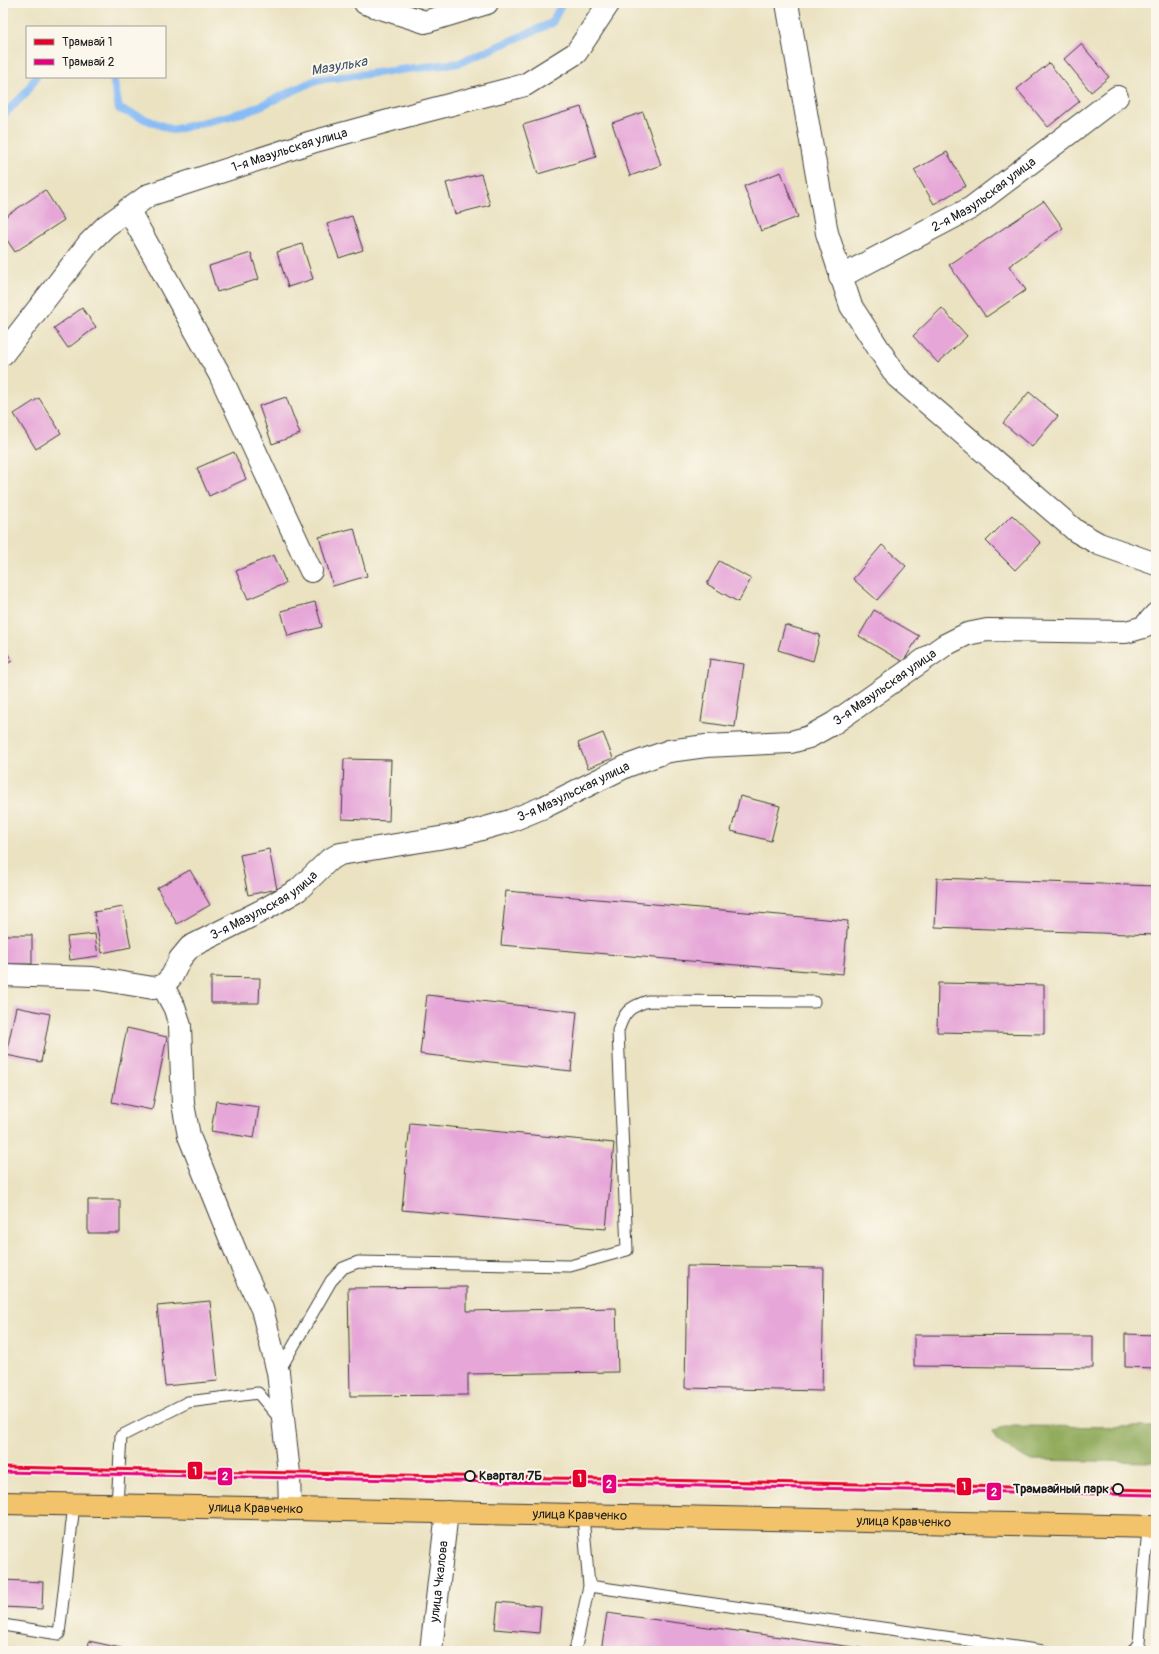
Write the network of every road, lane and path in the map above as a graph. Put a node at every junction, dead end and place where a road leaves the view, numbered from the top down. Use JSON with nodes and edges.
{"nodes":[{"id":1,"x":365,"y":3,"type":"edge"},
{"id":2,"x":486,"y":3,"type":"edge"},
{"id":3,"x":609,"y":3,"type":"edge"},
{"id":4,"x":787,"y":3,"type":"edge"},
{"id":5,"x":1117,"y":97,"type":"dead end"},
{"id":6,"x":128,"y":209,"type":"junction"},
{"id":7,"x":840,"y":276,"type":"junction"},
{"id":8,"x":3,"y":354,"type":"edge"},
{"id":9,"x":1156,"y":564,"type":"edge"},
{"id":10,"x":311,"y":571,"type":"dead end"},
{"id":11,"x":1156,"y":614,"type":"edge"},
{"id":12,"x":3,"y":975,"type":"edge"},
{"id":13,"x":163,"y":986,"type":"junction"},
{"id":14,"x":814,"y":1002,"type":"dead end"},
{"id":15,"x":278,"y":1372,"type":"junction"},
{"id":16,"x":283,"y":1422,"type":"junction"},
{"id":17,"x":3,"y":1503,"type":"edge"},
{"id":18,"x":74,"y":1505,"type":"junction"},
{"id":19,"x":117,"y":1505,"type":"junction"},
{"id":20,"x":290,"y":1508,"type":"junction"},
{"id":21,"x":447,"y":1512,"type":"junction"},
{"id":22,"x":583,"y":1516,"type":"junction"},
{"id":23,"x":1152,"y":1527,"type":"edge"},
{"id":24,"x":589,"y":1586,"type":"junction"},
{"id":25,"x":3,"y":1625,"type":"edge"},
{"id":26,"x":431,"y":1651,"type":"edge"},
{"id":27,"x":575,"y":1651,"type":"edge"},
{"id":28,"x":1040,"y":1651,"type":"edge"},
{"id":29,"x":1044,"y":1651,"type":"edge"},
{"id":30,"x":1133,"y":1651,"type":"edge"}],
"edges":[{"from":1,"to":2,"type":"street"},
{"from":3,"to":6,"type":"street","name":"1-я Мазульская улица"},
{"from":4,"to":7,"type":"street"},
{"from":5,"to":7,"type":"street","name":"2-я Мазульская улица"},
{"from":6,"to":8,"type":"street","name":"1-я Мазульская улица"},
{"from":6,"to":10,"type":"street"},
{"from":7,"to":9,"type":"street"},
{"from":11,"to":13,"type":"street","name":"3-я Мазульская улица"},
{"from":12,"to":13,"type":"street"},
{"from":13,"to":15,"type":"street"},
{"from":14,"to":15,"type":"lane"},
{"from":15,"to":16,"type":"street"},
{"from":16,"to":19,"type":"lane"},
{"from":16,"to":20,"type":"street"},
{"from":17,"to":18,"type":"main road","name":"улица Кравченко"},
{"from":18,"to":19,"type":"main road","name":"улица Кравченко"},
{"from":18,"to":25,"type":"lane"},
{"from":19,"to":20,"type":"main road","name":"улица Кравченко"},
{"from":20,"to":21,"type":"main road","name":"улица Кравченко"},
{"from":21,"to":22,"type":"main road","name":"улица Кравченко"},
{"from":21,"to":26,"type":"street","name":"улица Чкалова"},
{"from":22,"to":23,"type":"main road","name":"улица Кравченко"},
{"from":22,"to":24,"type":"lane"},
{"from":23,"to":30,"type":"lane"},
{"from":24,"to":27,"type":"lane"},
{"from":24,"to":28,"type":"lane"},
{"from":28,"to":29,"type":"lane"}]}
